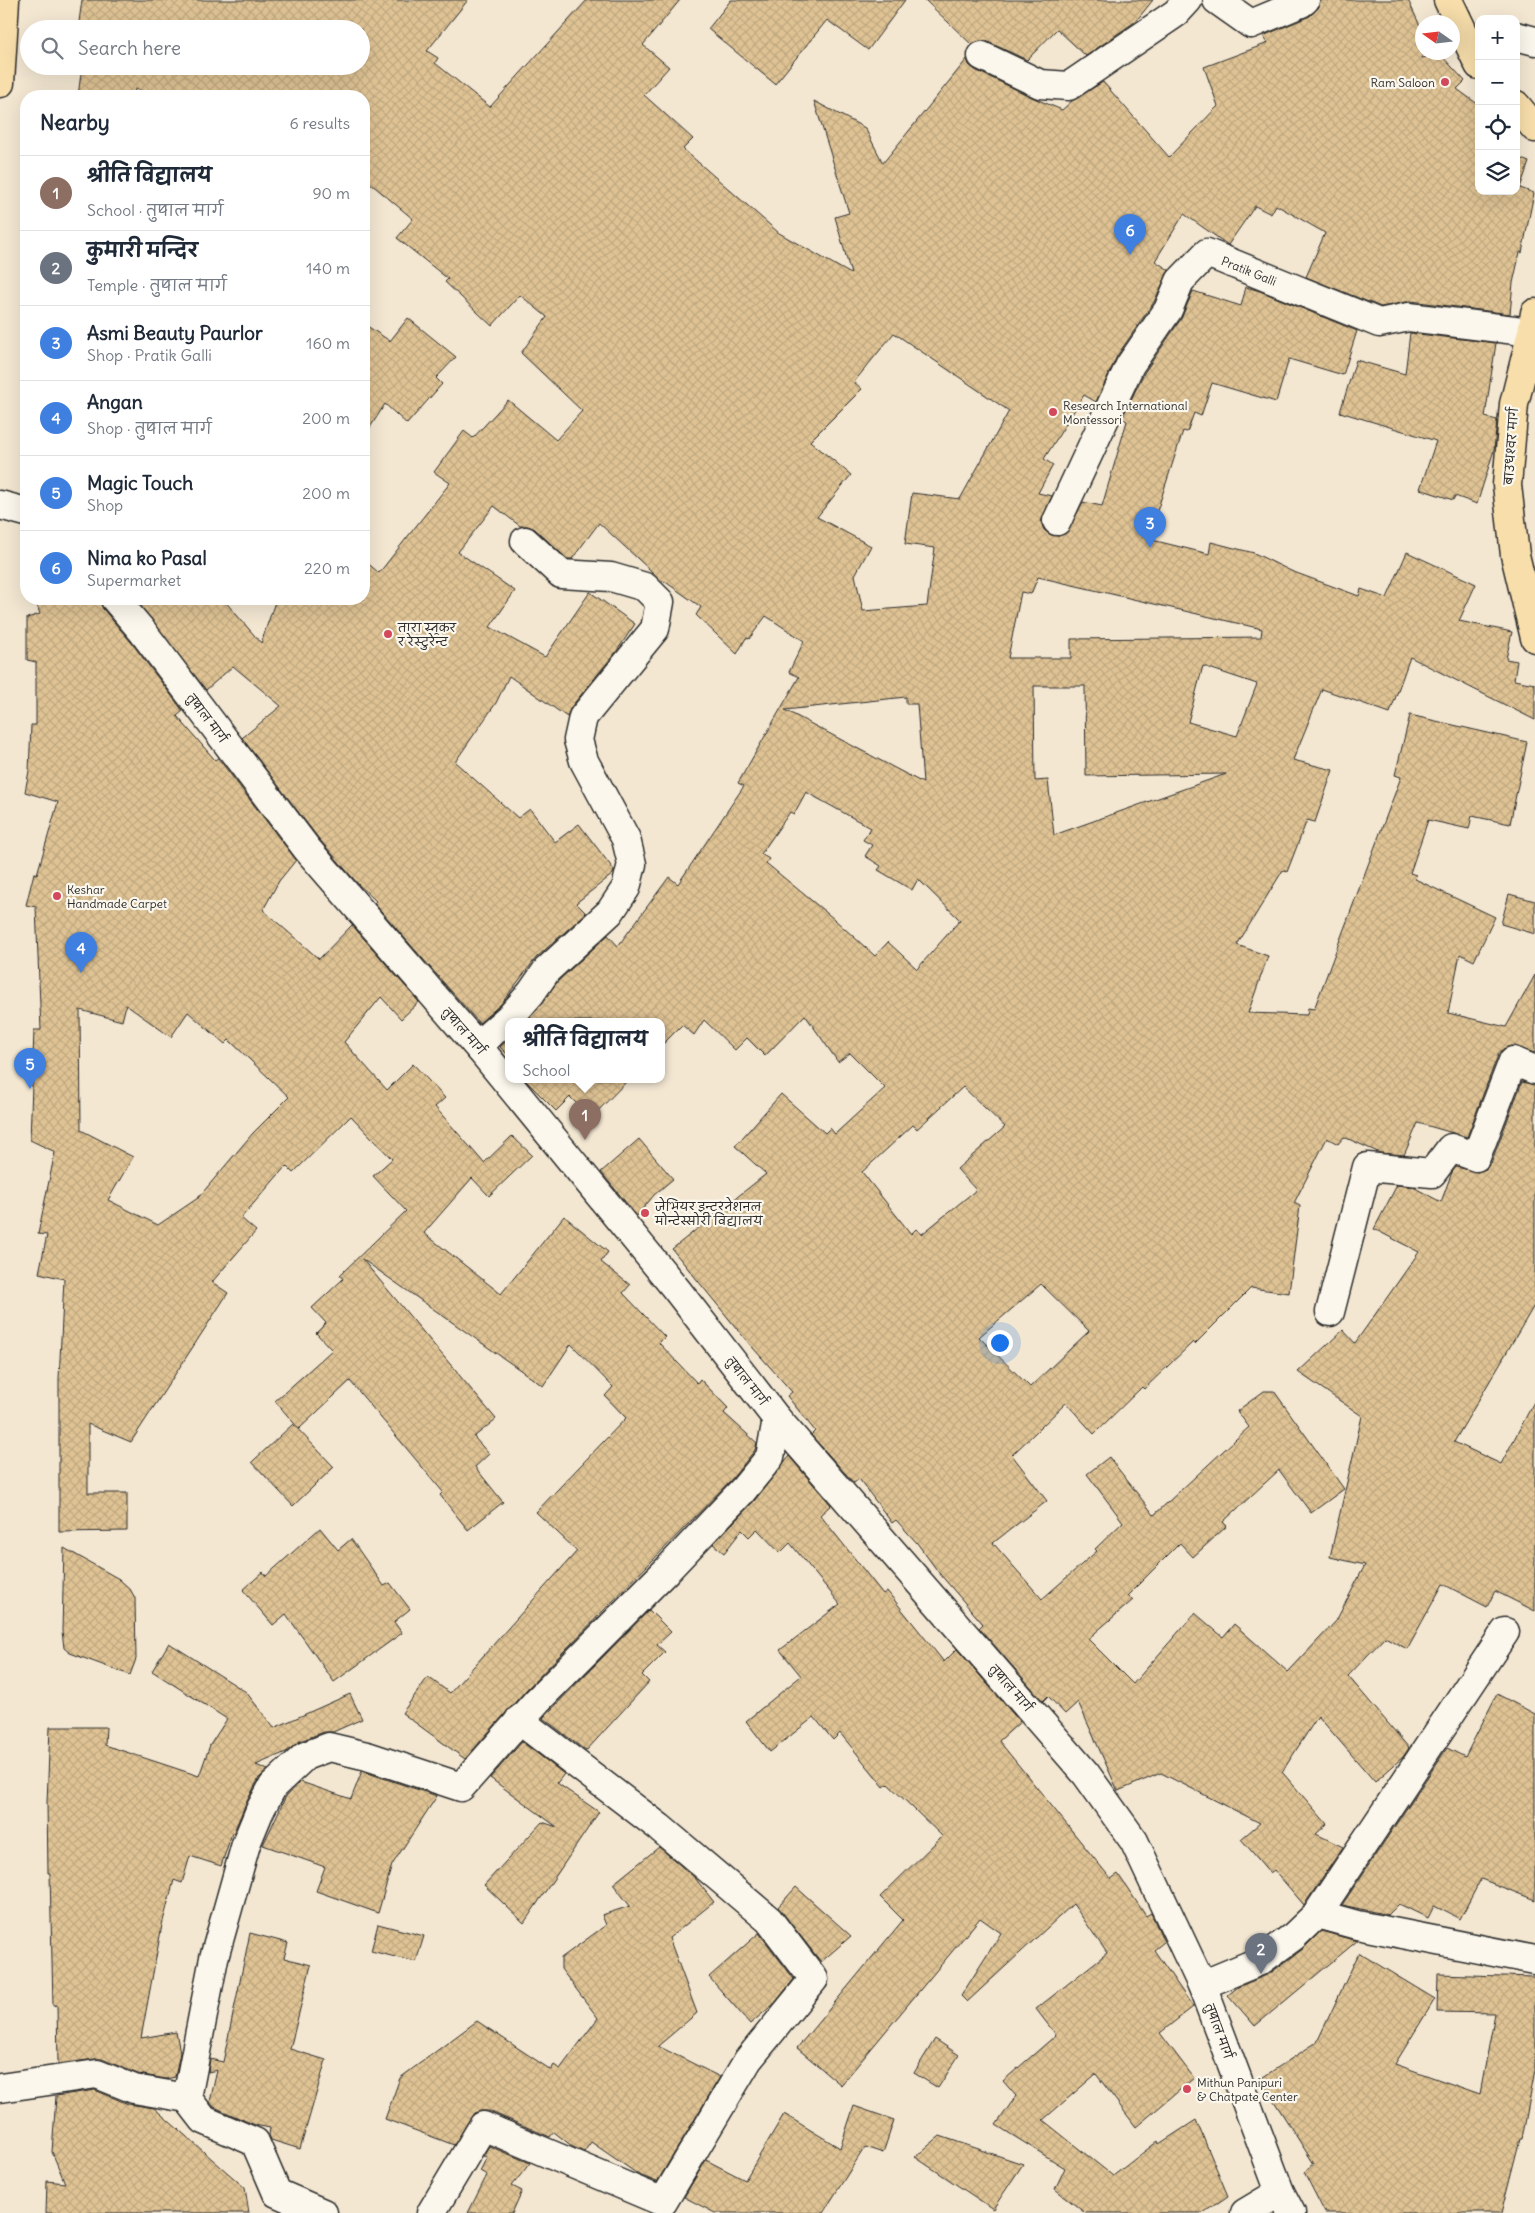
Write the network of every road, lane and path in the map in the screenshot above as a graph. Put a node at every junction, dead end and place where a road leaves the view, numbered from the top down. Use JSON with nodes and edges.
{"nodes":[{"id":1,"x":5,"y":0,"type":"edge"},
{"id":2,"x":1188,"y":0,"type":"edge"},
{"id":3,"x":1217,"y":0,"type":"edge"},
{"id":4,"x":1304,"y":0,"type":"edge"},
{"id":5,"x":1448,"y":0,"type":"edge"},
{"id":6,"x":1471,"y":30,"type":"edge"},
{"id":7,"x":1520,"y":37,"type":"edge"},
{"id":8,"x":1535,"y":41,"type":"edge"},
{"id":9,"x":982,"y":56,"type":"dead end"},
{"id":10,"x":1478,"y":60,"type":"edge"},
{"id":11,"x":0,"y":83,"type":"edge"},
{"id":12,"x":1520,"y":110,"type":"edge"},
{"id":13,"x":1535,"y":128,"type":"edge"},
{"id":14,"x":1534,"y":322,"type":"edge"},
{"id":15,"x":0,"y":505,"type":"edge"},
{"id":16,"x":20,"y":510,"type":"edge"},
{"id":17,"x":1058,"y":521,"type":"dead end"},
{"id":18,"x":526,"y":541,"type":"dead end"},
{"id":19,"x":120,"y":605,"type":"edge"},
{"id":20,"x":1535,"y":638,"type":"edge"},
{"id":21,"x":509,"y":1018,"type":"edge"},
{"id":22,"x":505,"y":1021,"type":"edge"},
{"id":23,"x":480,"y":1049,"type":"junction"},
{"id":24,"x":1535,"y":1070,"type":"edge"},
{"id":25,"x":505,"y":1080,"type":"edge"},
{"id":26,"x":508,"y":1083,"type":"edge"},
{"id":27,"x":1330,"y":1312,"type":"dead end"},
{"id":28,"x":777,"y":1419,"type":"junction"},
{"id":29,"x":1505,"y":1632,"type":"dead end"},
{"id":30,"x":519,"y":1720,"type":"junction"},
{"id":31,"x":1317,"y":1914,"type":"junction"},
{"id":32,"x":1535,"y":1960,"type":"edge"},
{"id":33,"x":1202,"y":1985,"type":"junction"},
{"id":34,"x":0,"y":2088,"type":"edge"},
{"id":35,"x":187,"y":2098,"type":"junction"},
{"id":36,"x":1286,"y":2203,"type":"edge"},
{"id":37,"x":324,"y":2213,"type":"edge"},
{"id":38,"x":431,"y":2213,"type":"edge"},
{"id":39,"x":1244,"y":2213,"type":"edge"}],
"edges":[{"from":1,"to":11,"type":"main road"},
{"from":2,"to":9,"type":"street"},
{"from":3,"to":4,"type":"street"},
{"from":5,"to":6,"type":"main road"},
{"from":6,"to":10,"type":"main road"},
{"from":7,"to":8,"type":"street"},
{"from":12,"to":13,"type":"main road"},
{"from":14,"to":17,"type":"street","name":"Pratik Galli"},
{"from":14,"to":20,"type":"main road","name":"बाउधश्वर मार्ग"},
{"from":15,"to":16,"type":"street"},
{"from":18,"to":21,"type":"street"},
{"from":19,"to":23,"type":"street","name":"तुषाल मार्ग"},
{"from":22,"to":23,"type":"street"},
{"from":23,"to":25,"type":"street","name":"तुषाल मार्ग"},
{"from":24,"to":27,"type":"street"},
{"from":26,"to":28,"type":"street","name":"तुषाल मार्ग"},
{"from":28,"to":30,"type":"street"},
{"from":28,"to":33,"type":"street","name":"तुषाल मार्ग"},
{"from":29,"to":31,"type":"street"},
{"from":30,"to":35,"type":"street"},
{"from":30,"to":38,"type":"street"},
{"from":31,"to":32,"type":"street"},
{"from":31,"to":33,"type":"street"},
{"from":33,"to":36,"type":"street","name":"तुषाल मार्ग"},
{"from":34,"to":35,"type":"street"},
{"from":35,"to":37,"type":"street"},
{"from":36,"to":39,"type":"street"}]}
